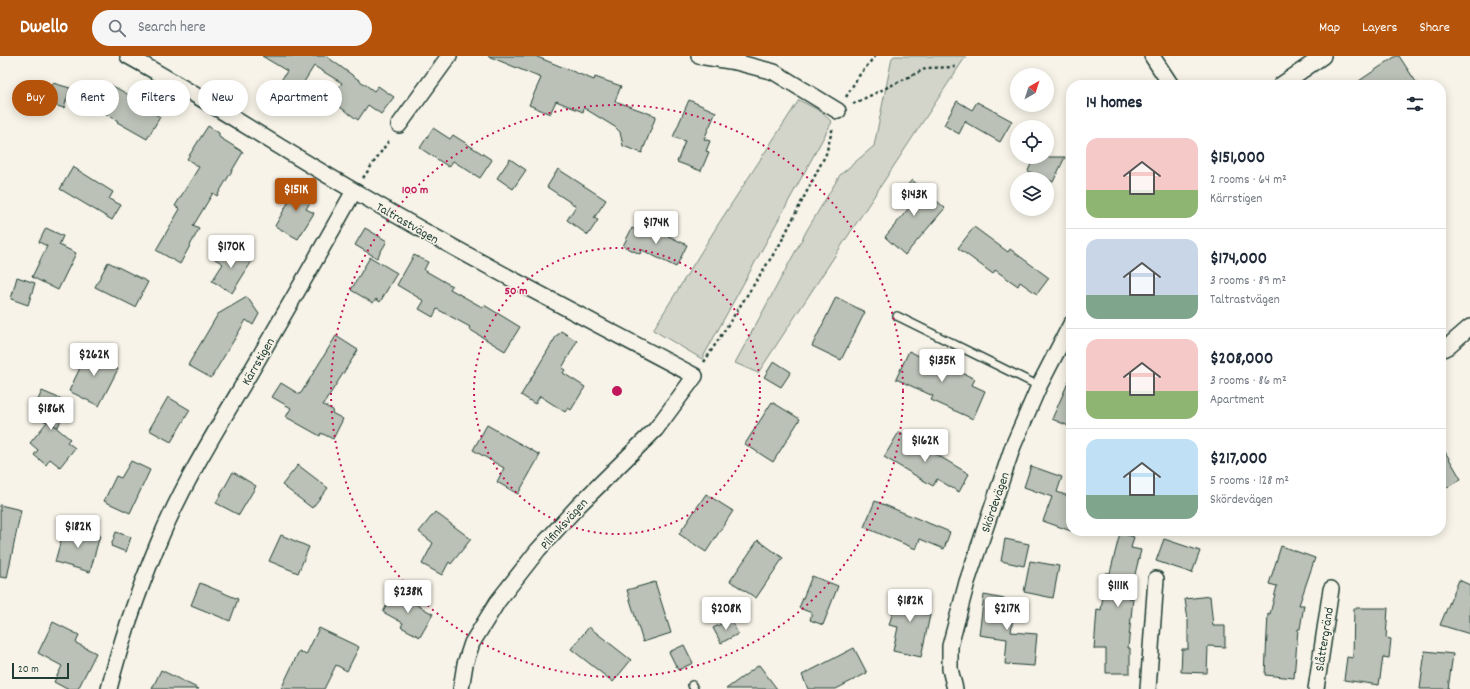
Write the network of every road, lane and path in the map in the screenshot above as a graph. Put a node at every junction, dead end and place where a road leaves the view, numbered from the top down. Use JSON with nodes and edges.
{"nodes":[{"id":1,"x":128,"y":56,"type":"edge"},
{"id":2,"x":449,"y":56,"type":"edge"},
{"id":3,"x":699,"y":56,"type":"edge"},
{"id":4,"x":875,"y":56,"type":"edge"},
{"id":5,"x":1152,"y":56,"type":"edge"},
{"id":6,"x":1323,"y":56,"type":"edge"},
{"id":7,"x":956,"y":67,"type":"dead end"},
{"id":8,"x":1168,"y":80,"type":"edge"},
{"id":9,"x":1288,"y":80,"type":"edge"},
{"id":10,"x":838,"y":111,"type":"junction"},
{"id":11,"x":399,"y":125,"type":"joint"},
{"id":12,"x":354,"y":191,"type":"junction"},
{"id":13,"x":897,"y":316,"type":"dead end"},
{"id":14,"x":1470,"y":327,"type":"edge"},
{"id":15,"x":1066,"y":334,"type":"edge"},
{"id":16,"x":1446,"y":348,"type":"edge"},
{"id":17,"x":695,"y":376,"type":"junction"},
{"id":18,"x":1039,"y":386,"type":"junction"},
{"id":19,"x":1156,"y":579,"type":"dead end"},
{"id":20,"x":1331,"y":589,"type":"dead end"},
{"id":21,"x":109,"y":689,"type":"edge"},
{"id":22,"x":461,"y":689,"type":"edge"},
{"id":23,"x":955,"y":689,"type":"edge"},
{"id":24,"x":1148,"y":689,"type":"edge"},
{"id":25,"x":1316,"y":689,"type":"edge"}],
"edges":[{"from":1,"to":12,"type":"street","name":"Taltrastvägen"},
{"from":2,"to":11,"type":"street"},
{"from":3,"to":10,"type":"street"},
{"from":4,"to":10,"type":"path"},
{"from":5,"to":8,"type":"street"},
{"from":6,"to":9,"type":"street"},
{"from":7,"to":10,"type":"path"},
{"from":10,"to":17,"type":"path"},
{"from":11,"to":12,"type":"path"},
{"from":12,"to":17,"type":"street","name":"Taltrastvägen"},
{"from":12,"to":21,"type":"street","name":"Kärrstigen"},
{"from":13,"to":18,"type":"lane"},
{"from":14,"to":16,"type":"street"},
{"from":15,"to":18,"type":"street","name":"Skördevägen"},
{"from":17,"to":22,"type":"street","name":"Pilfinksvägen"},
{"from":18,"to":23,"type":"street","name":"Skördevägen"},
{"from":19,"to":24,"type":"street"},
{"from":20,"to":25,"type":"street","name":"Slåttergränd"}]}
